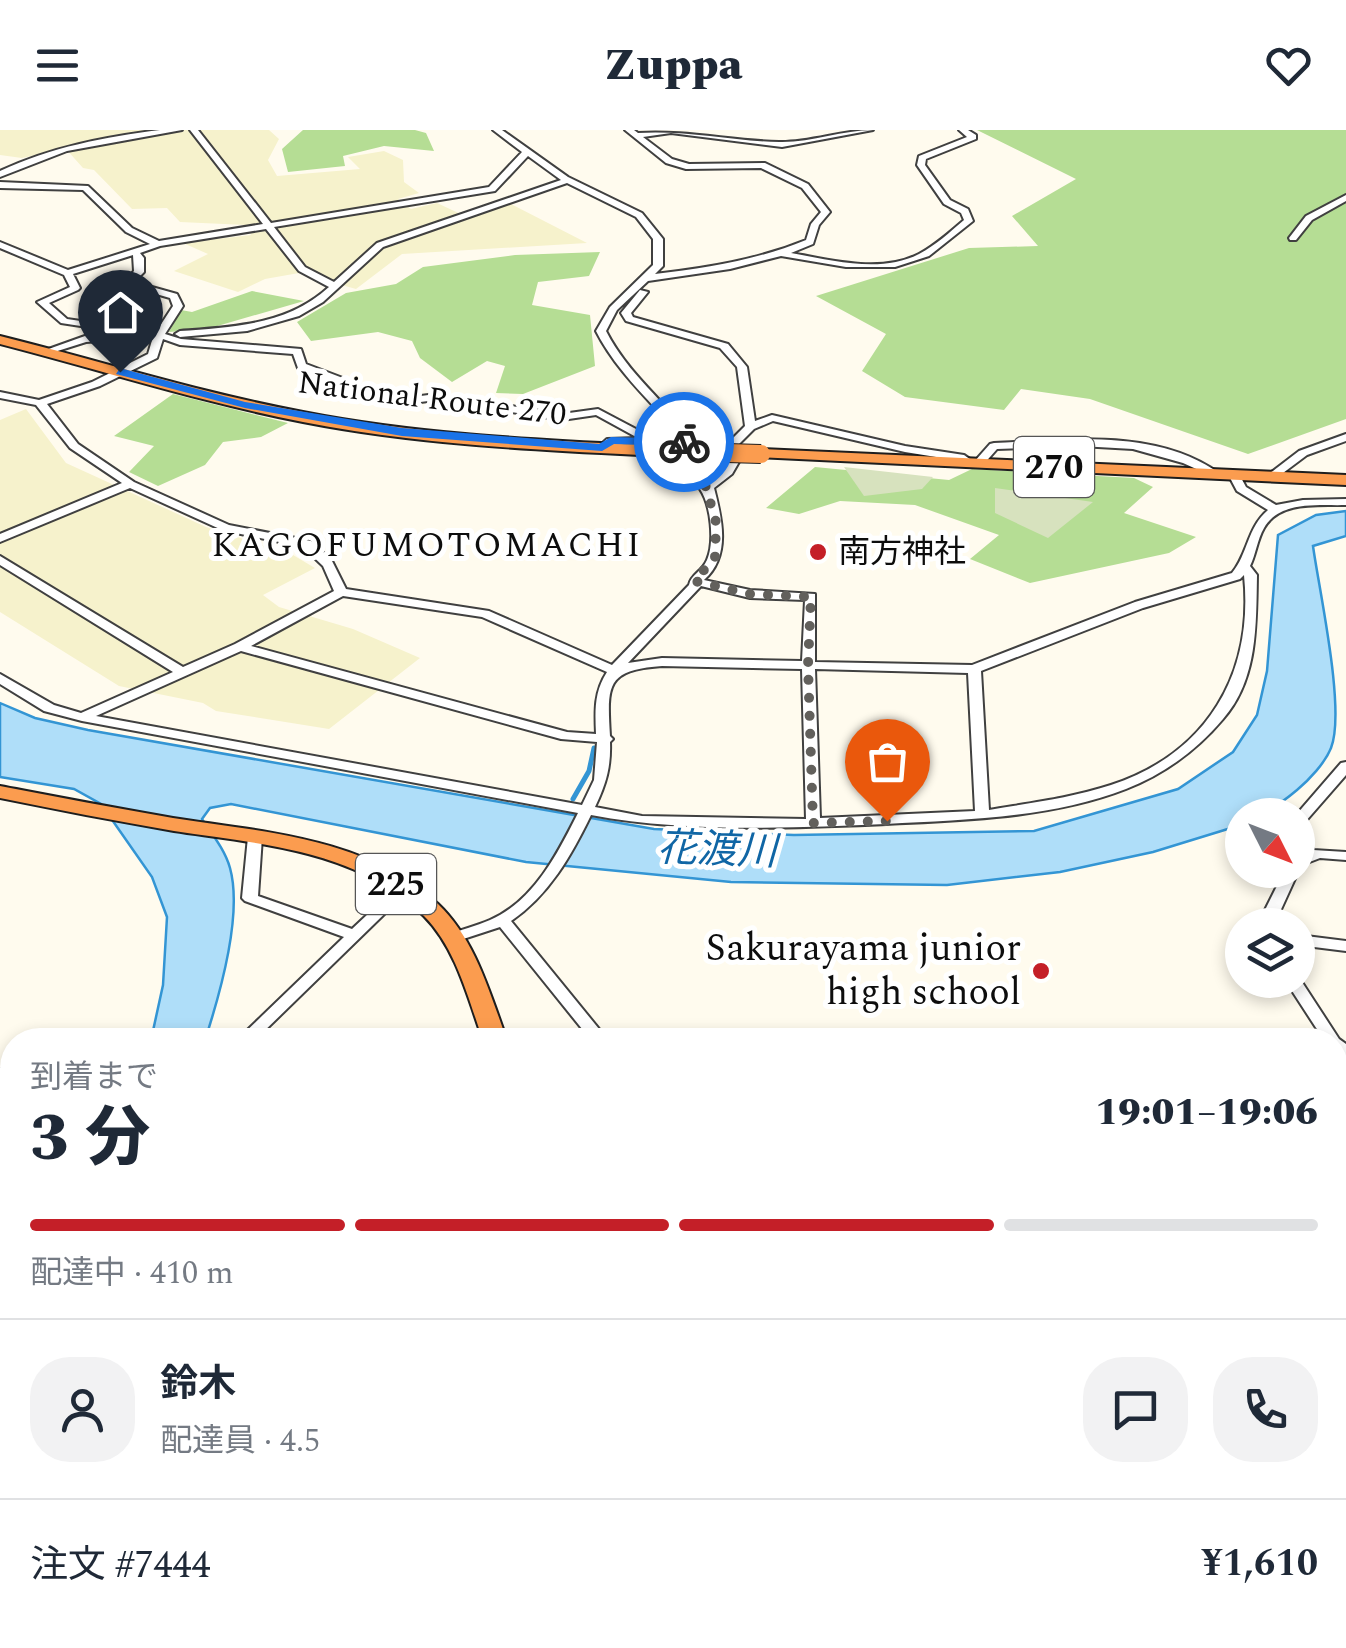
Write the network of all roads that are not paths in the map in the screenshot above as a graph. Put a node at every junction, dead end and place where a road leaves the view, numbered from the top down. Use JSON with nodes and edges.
{"nodes":[{"id":1,"x":89,"y":130,"type":"edge"},
{"id":2,"x":178,"y":130,"type":"edge"},
{"id":3,"x":194,"y":130,"type":"edge"},
{"id":4,"x":497,"y":130,"type":"edge"},
{"id":5,"x":869,"y":130,"type":"edge"},
{"id":6,"x":963,"y":130,"type":"edge"},
{"id":7,"x":632,"y":133,"type":"edge"},
{"id":8,"x":111,"y":139,"type":"junction"},
{"id":9,"x":527,"y":152,"type":"junction"},
{"id":10,"x":0,"y":174,"type":"edge"},
{"id":11,"x":568,"y":180,"type":"junction"},
{"id":12,"x":0,"y":185,"type":"edge"},
{"id":13,"x":1346,"y":198,"type":"edge"},
{"id":14,"x":272,"y":228,"type":"junction"},
{"id":15,"x":1293,"y":238,"type":"dead end"},
{"id":16,"x":158,"y":244,"type":"junction"},
{"id":17,"x":0,"y":245,"type":"edge"},
{"id":18,"x":134,"y":250,"type":"junction"},
{"id":19,"x":783,"y":254,"type":"junction"},
{"id":20,"x":68,"y":273,"type":"junction"},
{"id":21,"x":645,"y":280,"type":"junction"},
{"id":22,"x":333,"y":285,"type":"junction"},
{"id":23,"x":159,"y":335,"type":"junction"},
{"id":24,"x":0,"y":340,"type":"edge"},
{"id":25,"x":48,"y":352,"type":"junction"},
{"id":26,"x":120,"y":372,"type":"junction"},
{"id":27,"x":0,"y":395,"type":"edge"},
{"id":28,"x":40,"y":403,"type":"junction"},
{"id":29,"x":750,"y":428,"type":"junction"},
{"id":30,"x":1346,"y":438,"type":"edge"},
{"id":31,"x":739,"y":441,"type":"junction"},
{"id":32,"x":693,"y":443,"type":"junction"},
{"id":33,"x":654,"y":445,"type":"junction"},
{"id":34,"x":974,"y":464,"type":"junction"},
{"id":35,"x":1214,"y":474,"type":"junction"},
{"id":36,"x":1235,"y":476,"type":"junction"},
{"id":37,"x":1271,"y":477,"type":"junction"},
{"id":38,"x":1346,"y":480,"type":"edge"},
{"id":39,"x":130,"y":484,"type":"junction"},
{"id":40,"x":706,"y":488,"type":"junction"},
{"id":41,"x":1346,"y":502,"type":"edge"},
{"id":42,"x":1274,"y":509,"type":"junction"},
{"id":43,"x":0,"y":538,"type":"edge"},
{"id":44,"x":0,"y":560,"type":"edge"},
{"id":45,"x":1245,"y":568,"type":"junction"},
{"id":46,"x":694,"y":581,"type":"junction"},
{"id":47,"x":341,"y":592,"type":"junction"},
{"id":48,"x":240,"y":648,"type":"junction"},
{"id":49,"x":808,"y":665,"type":"junction"},
{"id":50,"x":974,"y":669,"type":"junction"},
{"id":51,"x":180,"y":671,"type":"junction"},
{"id":52,"x":617,"y":672,"type":"junction"},
{"id":53,"x":0,"y":678,"type":"edge"},
{"id":54,"x":82,"y":717,"type":"junction"},
{"id":55,"x":606,"y":739,"type":"junction"},
{"id":56,"x":1346,"y":766,"type":"edge"},
{"id":57,"x":0,"y":792,"type":"edge"},
{"id":58,"x":1315,"y":802,"type":"edge"},
{"id":59,"x":585,"y":812,"type":"junction"},
{"id":60,"x":982,"y":815,"type":"junction"},
{"id":61,"x":813,"y":823,"type":"junction"},
{"id":62,"x":255,"y":837,"type":"junction"},
{"id":63,"x":1346,"y":856,"type":"edge"},
{"id":64,"x":1315,"y":861,"type":"edge"},
{"id":65,"x":404,"y":888,"type":"junction"},
{"id":66,"x":502,"y":920,"type":"junction"},
{"id":67,"x":354,"y":935,"type":"junction"},
{"id":68,"x":451,"y":938,"type":"junction"},
{"id":69,"x":1315,"y":942,"type":"edge"},
{"id":70,"x":1346,"y":946,"type":"edge"},
{"id":71,"x":1305,"y":998,"type":"edge"},
{"id":72,"x":257,"y":1028,"type":"edge"},
{"id":73,"x":490,"y":1028,"type":"edge"},
{"id":74,"x":590,"y":1028,"type":"edge"},
{"id":75,"x":1325,"y":1028,"type":"edge"}],
"edges":[{"from":1,"to":8,"type":"street"},
{"from":2,"to":8,"type":"street"},
{"from":3,"to":14,"type":"street"},
{"from":4,"to":9,"type":"street"},
{"from":5,"to":7,"type":"street"},
{"from":6,"to":19,"type":"street"},
{"from":7,"to":19,"type":"street"},
{"from":8,"to":10,"type":"street"},
{"from":9,"to":11,"type":"street"},
{"from":9,"to":14,"type":"street"},
{"from":11,"to":21,"type":"street"},
{"from":11,"to":22,"type":"street"},
{"from":12,"to":16,"type":"street"},
{"from":13,"to":15,"type":"street"},
{"from":14,"to":16,"type":"street"},
{"from":14,"to":22,"type":"street"},
{"from":16,"to":18,"type":"street"},
{"from":17,"to":20,"type":"street"},
{"from":18,"to":20,"type":"street"},
{"from":18,"to":23,"type":"street"},
{"from":19,"to":21,"type":"street"},
{"from":20,"to":23,"type":"street"},
{"from":21,"to":29,"type":"street"},
{"from":21,"to":32,"type":"street"},
{"from":22,"to":23,"type":"street"},
{"from":23,"to":25,"type":"street"},
{"from":23,"to":26,"type":"street"},
{"from":23,"to":33,"type":"street"},
{"from":24,"to":25,"type":"highway","name":"National Route 270","number":"270"},
{"from":25,"to":26,"type":"highway","name":"National Route 270","number":"270"},
{"from":26,"to":28,"type":"street"},
{"from":26,"to":33,"type":"highway","name":"National Route 270","number":"270"},
{"from":27,"to":28,"type":"street"},
{"from":28,"to":39,"type":"street"},
{"from":29,"to":31,"type":"street"},
{"from":29,"to":34,"type":"street"},
{"from":30,"to":37,"type":"street"},
{"from":31,"to":32,"type":"street"},
{"from":31,"to":40,"type":"street"},
{"from":32,"to":33,"type":"street"},
{"from":32,"to":40,"type":"street"},
{"from":33,"to":34,"type":"highway","name":"National Route 270","number":"270","bridge":true},
{"from":34,"to":35,"type":"highway","name":"National Route 270","number":"270"},
{"from":34,"to":35,"type":"street"},
{"from":35,"to":36,"type":"highway","name":"National Route 270","number":"270"},
{"from":36,"to":37,"type":"highway","name":"National Route 270","number":"270"},
{"from":36,"to":42,"type":"street"},
{"from":37,"to":38,"type":"highway","name":"National Route 270","number":"270"},
{"from":39,"to":43,"type":"street"},
{"from":39,"to":47,"type":"street"},
{"from":40,"to":46,"type":"street"},
{"from":41,"to":42,"type":"street"},
{"from":42,"to":45,"type":"street"},
{"from":44,"to":51,"type":"street"},
{"from":45,"to":50,"type":"street"},
{"from":45,"to":60,"type":"street"},
{"from":46,"to":49,"type":"street"},
{"from":46,"to":52,"type":"street"},
{"from":47,"to":48,"type":"street"},
{"from":47,"to":52,"type":"street"},
{"from":48,"to":51,"type":"street"},
{"from":48,"to":55,"type":"street"},
{"from":49,"to":50,"type":"street"},
{"from":49,"to":52,"type":"street"},
{"from":49,"to":61,"type":"street"},
{"from":50,"to":60,"type":"street"},
{"from":51,"to":54,"type":"street"},
{"from":52,"to":55,"type":"street"},
{"from":53,"to":54,"type":"street"},
{"from":54,"to":59,"type":"street"},
{"from":55,"to":59,"type":"street"},
{"from":56,"to":58,"type":"street"},
{"from":57,"to":62,"type":"highway","number":"225"},
{"from":59,"to":61,"type":"street"},
{"from":59,"to":66,"type":"street"},
{"from":60,"to":61,"type":"street"},
{"from":62,"to":65,"type":"highway","number":"225"},
{"from":62,"to":67,"type":"street"},
{"from":63,"to":64,"type":"street"},
{"from":65,"to":67,"type":"street"},
{"from":65,"to":68,"type":"highway","number":"225"},
{"from":66,"to":68,"type":"street"},
{"from":66,"to":74,"type":"street"},
{"from":67,"to":72,"type":"street"},
{"from":68,"to":73,"type":"highway","number":"225"},
{"from":69,"to":70,"type":"street"},
{"from":71,"to":75,"type":"street"}]}
